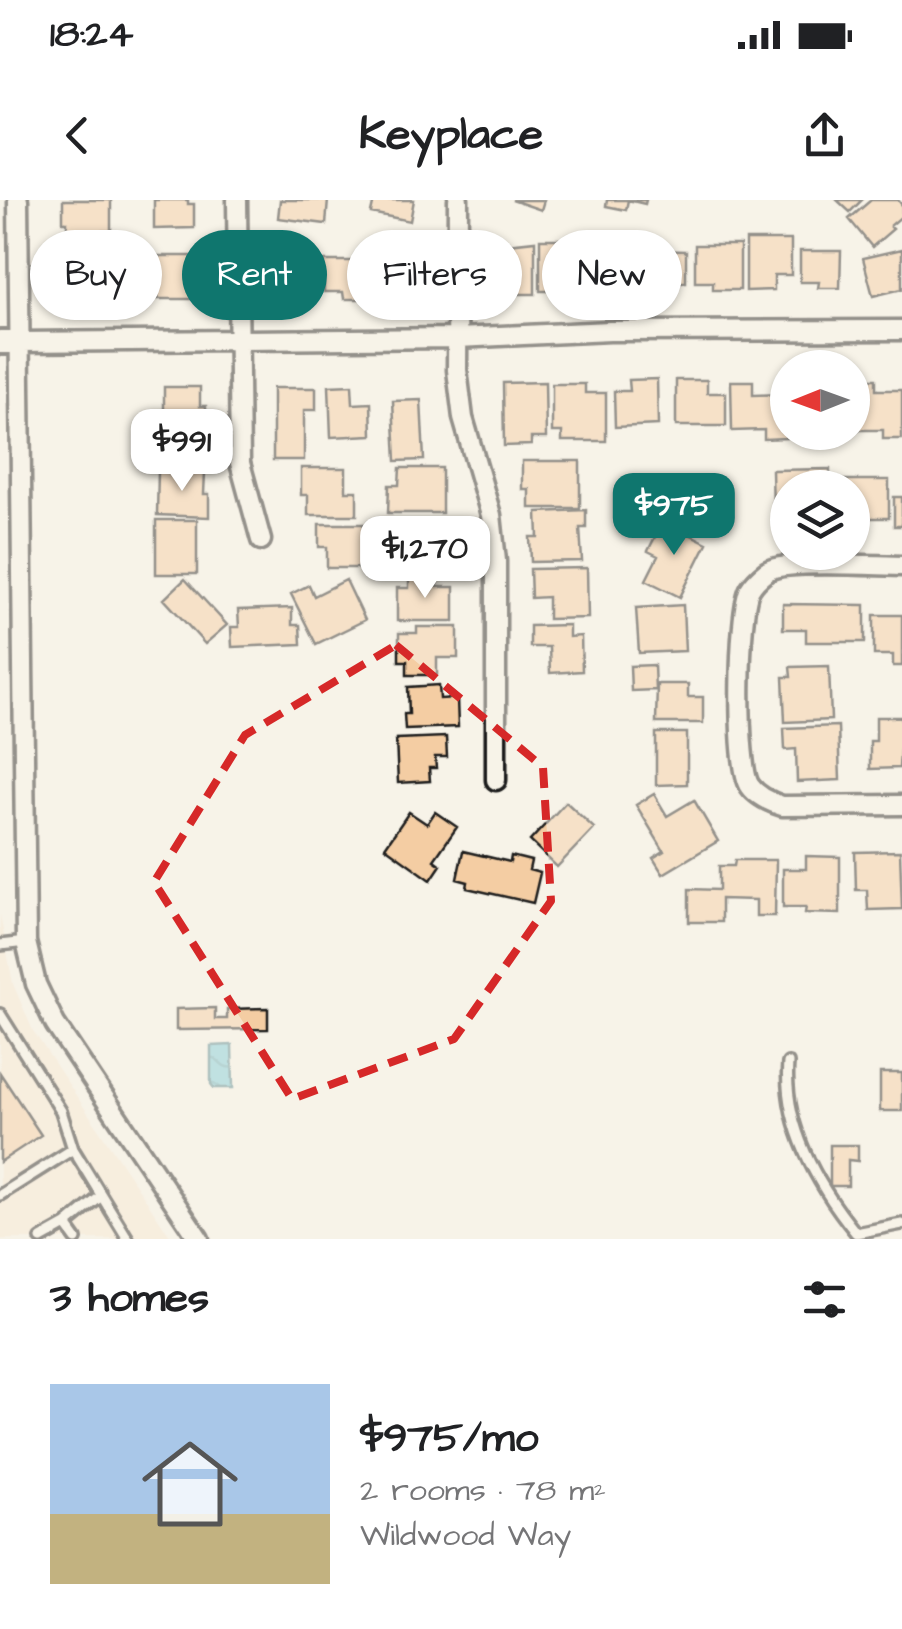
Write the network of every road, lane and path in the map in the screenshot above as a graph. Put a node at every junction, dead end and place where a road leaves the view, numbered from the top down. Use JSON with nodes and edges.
{"nodes":[{"id":1,"x":18,"y":200,"type":"edge"},
{"id":2,"x":236,"y":200,"type":"edge"},
{"id":3,"x":458,"y":200,"type":"edge"},
{"id":4,"x":902,"y":330,"type":"edge"},
{"id":5,"x":457,"y":338,"type":"junction"},
{"id":6,"x":238,"y":340,"type":"junction"},
{"id":7,"x":10,"y":342,"type":"edge"},
{"id":8,"x":261,"y":540,"type":"dead end"},
{"id":9,"x":902,"y":566,"type":"edge"},
{"id":10,"x":496,"y":780,"type":"dead end"},
{"id":11,"x":902,"y":805,"type":"edge"},
{"id":12,"x":26,"y":942,"type":"junction"},
{"id":13,"x":0,"y":945,"type":"edge"},
{"id":14,"x":0,"y":1014,"type":"edge"},
{"id":15,"x":788,"y":1063,"type":"dead end"},
{"id":16,"x":73,"y":1149,"type":"junction"},
{"id":17,"x":0,"y":1194,"type":"edge"},
{"id":18,"x":100,"y":1197,"type":"junction"},
{"id":19,"x":902,"y":1224,"type":"edge"},
{"id":20,"x":66,"y":1225,"type":"junction"},
{"id":21,"x":853,"y":1236,"type":"edge"},
{"id":22,"x":42,"y":1239,"type":"edge"},
{"id":23,"x":76,"y":1239,"type":"edge"},
{"id":24,"x":128,"y":1239,"type":"edge"},
{"id":25,"x":199,"y":1239,"type":"edge"}],
"edges":[{"from":1,"to":7,"type":"street"},
{"from":2,"to":6,"type":"street"},
{"from":3,"to":5,"type":"street"},
{"from":4,"to":5,"type":"street"},
{"from":5,"to":6,"type":"street"},
{"from":5,"to":10,"type":"street"},
{"from":6,"to":7,"type":"street"},
{"from":6,"to":8,"type":"street"},
{"from":7,"to":12,"type":"street"},
{"from":9,"to":11,"type":"street"},
{"from":12,"to":13,"type":"lane"},
{"from":12,"to":25,"type":"street"},
{"from":14,"to":16,"type":"lane"},
{"from":15,"to":21,"type":"lane"},
{"from":16,"to":17,"type":"lane"},
{"from":16,"to":18,"type":"lane"},
{"from":18,"to":20,"type":"lane"},
{"from":18,"to":24,"type":"lane"},
{"from":19,"to":21,"type":"lane"},
{"from":20,"to":22,"type":"lane"},
{"from":20,"to":23,"type":"lane"}]}
